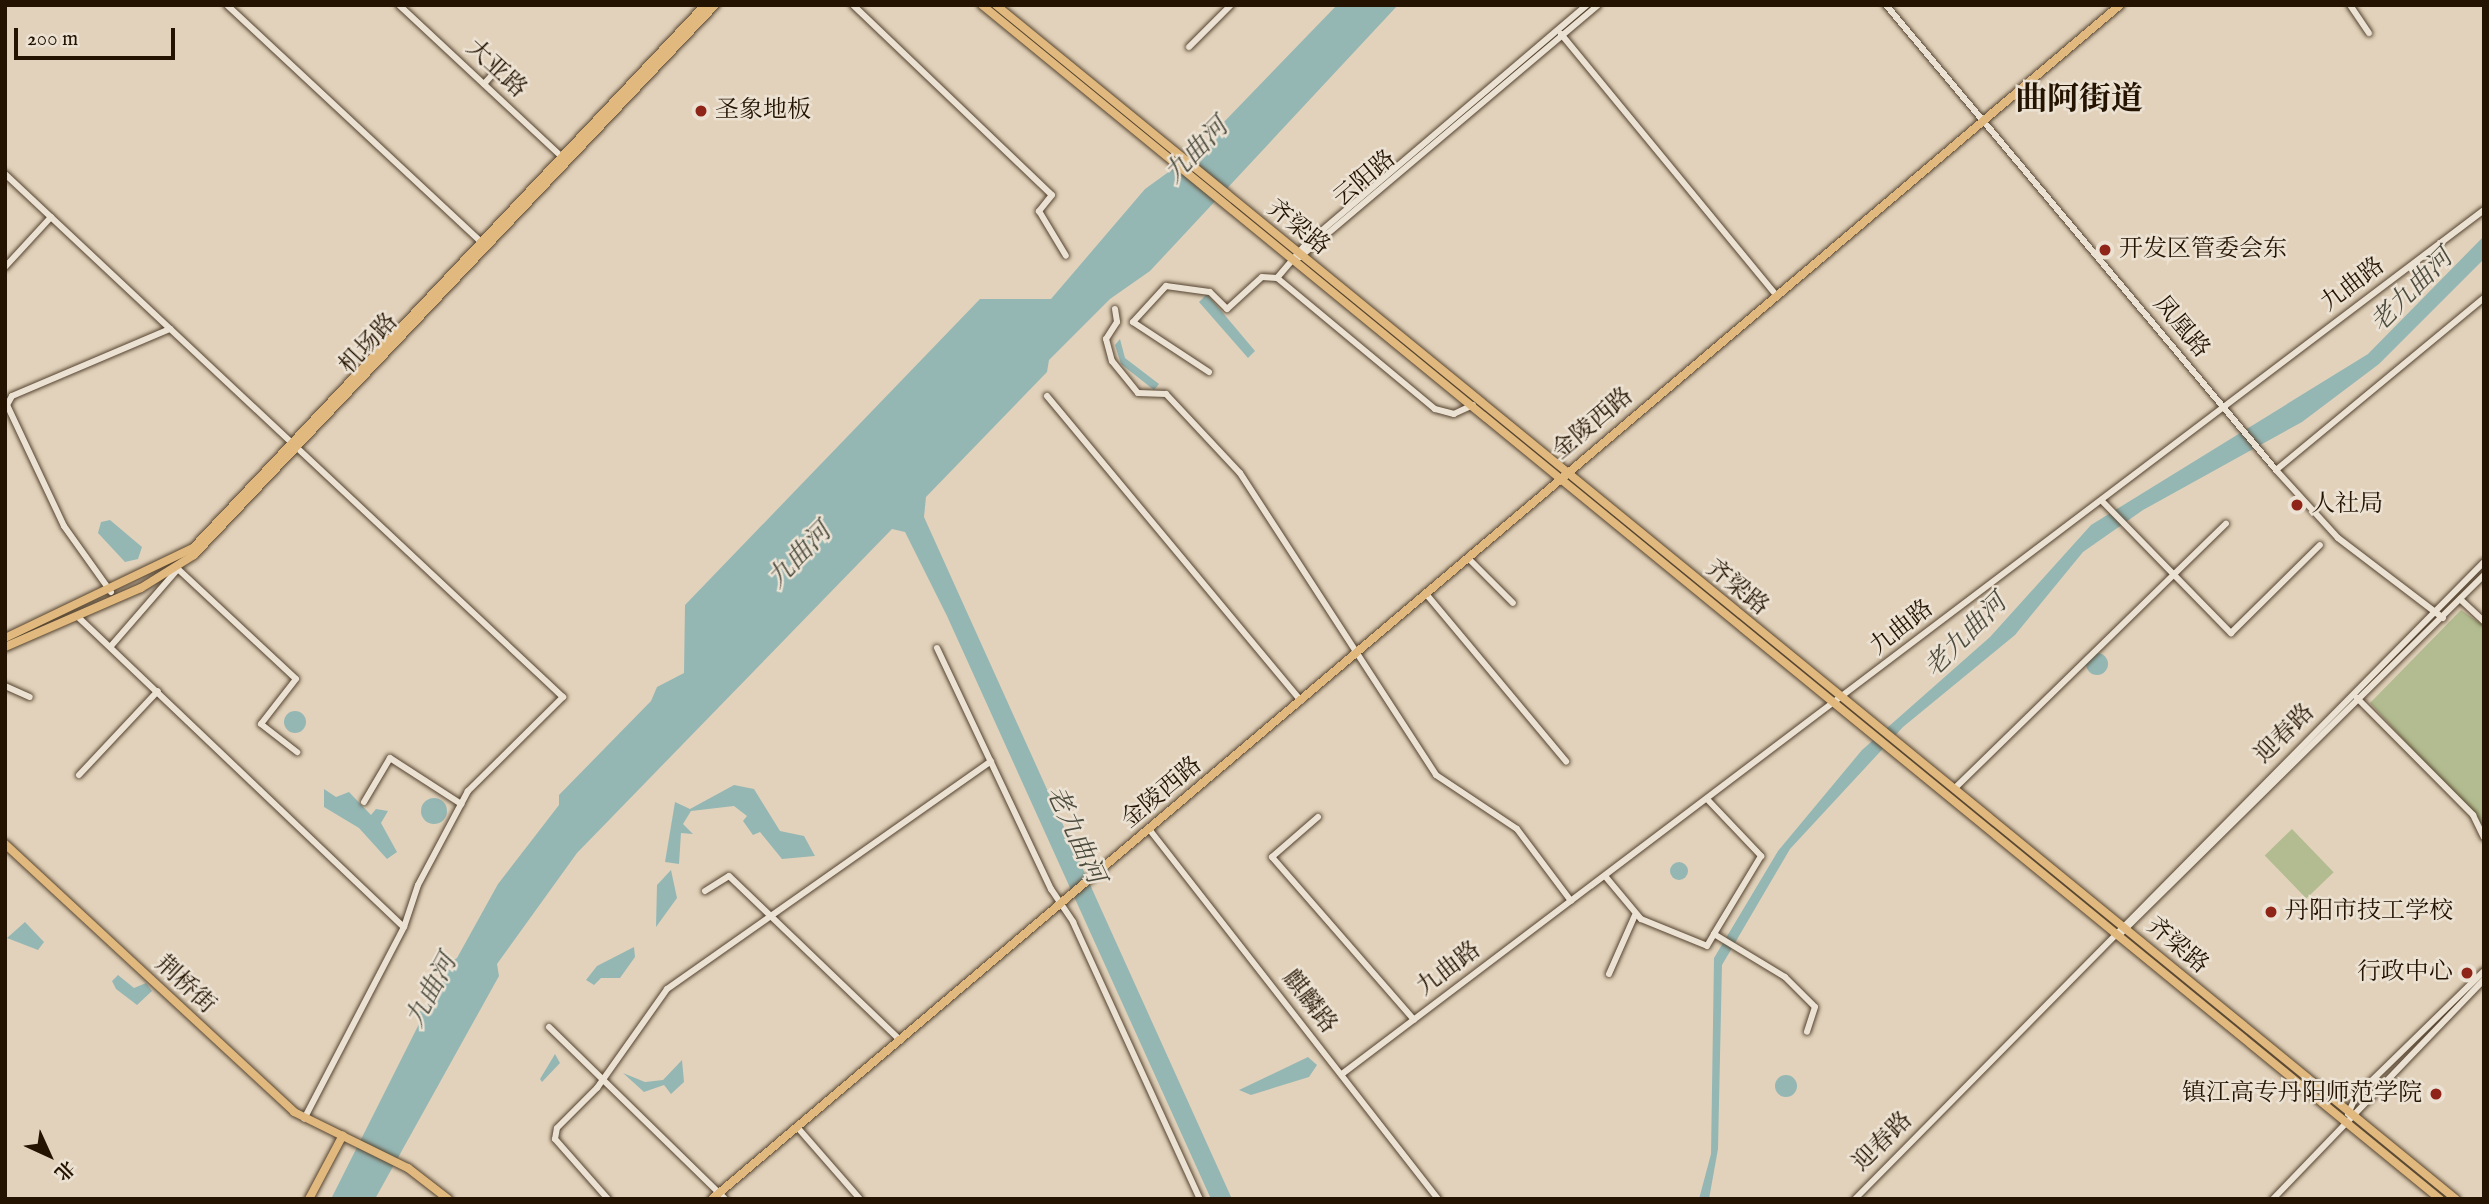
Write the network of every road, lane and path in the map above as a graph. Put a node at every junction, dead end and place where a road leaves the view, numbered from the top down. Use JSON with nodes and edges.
{"nodes":[{"id":1,"x":227,"y":5,"type":"edge"},
{"id":2,"x":399,"y":5,"type":"edge"},
{"id":3,"x":705,"y":5,"type":"edge"},
{"id":4,"x":715,"y":5,"type":"edge"},
{"id":5,"x":853,"y":5,"type":"edge"},
{"id":6,"x":982,"y":5,"type":"edge"},
{"id":7,"x":996,"y":5,"type":"edge"},
{"id":8,"x":1231,"y":5,"type":"edge"},
{"id":9,"x":1587,"y":5,"type":"edge"},
{"id":10,"x":1598,"y":5,"type":"edge"},
{"id":11,"x":1886,"y":5,"type":"edge"},
{"id":12,"x":2120,"y":5,"type":"edge"},
{"id":13,"x":2350,"y":5,"type":"edge"},
{"id":14,"x":1560,"y":33,"type":"junction"},
{"id":15,"x":2369,"y":33,"type":"dead end"},
{"id":16,"x":1189,"y":47,"type":"dead end"},
{"id":17,"x":494,"y":73,"type":"dead end"},
{"id":18,"x":484,"y":84,"type":"junction"},
{"id":19,"x":1983,"y":122,"type":"junction"},
{"id":20,"x":564,"y":159,"type":"junction"},
{"id":21,"x":5,"y":174,"type":"edge"},
{"id":22,"x":1233,"y":207,"type":"junction"},
{"id":23,"x":2484,"y":210,"type":"edge"},
{"id":24,"x":51,"y":217,"type":"junction"},
{"id":25,"x":484,"y":245,"type":"junction"},
{"id":26,"x":1301,"y":254,"type":"junction"},
{"id":27,"x":1066,"y":256,"type":"dead end"},
{"id":28,"x":1293,"y":261,"type":"junction"},
{"id":29,"x":5,"y":267,"type":"edge"},
{"id":30,"x":1277,"y":278,"type":"junction"},
{"id":31,"x":1776,"y":295,"type":"junction"},
{"id":32,"x":2484,"y":298,"type":"edge"},
{"id":33,"x":1115,"y":309,"type":"dead end"},
{"id":34,"x":1117,"y":322,"type":"junction"},
{"id":35,"x":1133,"y":322,"type":"junction"},
{"id":36,"x":170,"y":330,"type":"junction"},
{"id":37,"x":1209,"y":372,"type":"dead end"},
{"id":38,"x":1047,"y":396,"type":"dead end"},
{"id":39,"x":1474,"y":403,"type":"junction"},
{"id":40,"x":2225,"y":409,"type":"junction"},
{"id":41,"x":294,"y":446,"type":"junction"},
{"id":42,"x":2276,"y":470,"type":"junction"},
{"id":43,"x":1566,"y":472,"type":"junction"},
{"id":44,"x":1558,"y":478,"type":"junction"},
{"id":45,"x":2102,"y":501,"type":"junction"},
{"id":46,"x":2225,"y":524,"type":"dead end"},
{"id":47,"x":2320,"y":545,"type":"dead end"},
{"id":48,"x":1469,"y":559,"type":"junction"},
{"id":49,"x":2484,"y":562,"type":"edge"},
{"id":50,"x":178,"y":569,"type":"junction"},
{"id":51,"x":2172,"y":573,"type":"junction"},
{"id":52,"x":2484,"y":575,"type":"edge"},
{"id":53,"x":111,"y":592,"type":"junction"},
{"id":54,"x":2453,"y":593,"type":"junction"},
{"id":55,"x":1427,"y":595,"type":"junction"},
{"id":56,"x":2460,"y":600,"type":"junction"},
{"id":57,"x":1513,"y":603,"type":"dead end"},
{"id":58,"x":2434,"y":612,"type":"junction"},
{"id":59,"x":77,"y":617,"type":"junction"},
{"id":60,"x":2443,"y":618,"type":"junction"},
{"id":61,"x":2484,"y":621,"type":"edge"},
{"id":62,"x":5,"y":638,"type":"edge"},
{"id":63,"x":111,"y":646,"type":"junction"},
{"id":64,"x":5,"y":647,"type":"edge"},
{"id":65,"x":937,"y":648,"type":"dead end"},
{"id":66,"x":1358,"y":653,"type":"junction"},
{"id":67,"x":5,"y":686,"type":"edge"},
{"id":68,"x":158,"y":691,"type":"junction"},
{"id":69,"x":2355,"y":696,"type":"junction"},
{"id":70,"x":30,"y":697,"type":"dead end"},
{"id":71,"x":1301,"y":701,"type":"junction"},
{"id":72,"x":1838,"y":701,"type":"junction"},
{"id":73,"x":1891,"y":744,"type":"junction"},
{"id":74,"x":298,"y":751,"type":"dead end"},
{"id":75,"x":991,"y":761,"type":"junction"},
{"id":76,"x":1566,"y":761,"type":"dead end"},
{"id":77,"x":79,"y":775,"type":"dead end"},
{"id":78,"x":1954,"y":789,"type":"junction"},
{"id":79,"x":1707,"y":799,"type":"junction"},
{"id":80,"x":364,"y":802,"type":"dead end"},
{"id":81,"x":461,"y":804,"type":"junction"},
{"id":82,"x":1318,"y":817,"type":"dead end"},
{"id":83,"x":1994,"y":828,"type":"junction"},
{"id":84,"x":1149,"y":829,"type":"junction"},
{"id":85,"x":2484,"y":838,"type":"edge"},
{"id":86,"x":5,"y":844,"type":"edge"},
{"id":87,"x":1605,"y":876,"type":"junction"},
{"id":88,"x":705,"y":891,"type":"dead end"},
{"id":89,"x":1571,"y":901,"type":"junction"},
{"id":90,"x":1061,"y":904,"type":"junction"},
{"id":91,"x":768,"y":914,"type":"junction"},
{"id":92,"x":1635,"y":915,"type":"junction"},
{"id":93,"x":404,"y":927,"type":"junction"},
{"id":94,"x":2126,"y":929,"type":"junction"},
{"id":95,"x":1716,"y":935,"type":"junction"},
{"id":96,"x":2118,"y":936,"type":"junction"},
{"id":97,"x":2484,"y":971,"type":"edge"},
{"id":98,"x":1609,"y":974,"type":"dead end"},
{"id":99,"x":2484,"y":980,"type":"edge"},
{"id":100,"x":1413,"y":1020,"type":"junction"},
{"id":101,"x":549,"y":1027,"type":"dead end"},
{"id":102,"x":1807,"y":1032,"type":"dead end"},
{"id":103,"x":901,"y":1041,"type":"junction"},
{"id":104,"x":1342,"y":1074,"type":"junction"},
{"id":105,"x":602,"y":1078,"type":"junction"},
{"id":106,"x":2349,"y":1116,"type":"junction"},
{"id":107,"x":304,"y":1119,"type":"junction"},
{"id":108,"x":798,"y":1128,"type":"junction"},
{"id":109,"x":346,"y":1136,"type":"junction"},
{"id":110,"x":719,"y":1197,"type":"edge"},
{"id":111,"x":309,"y":1199,"type":"edge"},
{"id":112,"x":447,"y":1199,"type":"edge"},
{"id":113,"x":608,"y":1199,"type":"edge"},
{"id":114,"x":860,"y":1199,"type":"edge"},
{"id":115,"x":1200,"y":1199,"type":"edge"},
{"id":116,"x":1437,"y":1199,"type":"edge"},
{"id":117,"x":1855,"y":1199,"type":"edge"},
{"id":118,"x":2273,"y":1199,"type":"edge"},
{"id":119,"x":2440,"y":1199,"type":"edge"},
{"id":120,"x":2456,"y":1199,"type":"edge"}],
"edges":[{"from":1,"to":25,"type":"street"},
{"from":2,"to":18,"type":"street","name":"大亚路"},
{"from":3,"to":20,"type":"main road","name":"机场路"},
{"from":4,"to":20,"type":"main road","name":"机场路"},
{"from":5,"to":27,"type":"street"},
{"from":6,"to":22,"type":"main road","name":"齐梁路"},
{"from":7,"to":22,"type":"main road","name":"齐梁路"},
{"from":8,"to":16,"type":"street"},
{"from":9,"to":14,"type":"street","name":"云阳路"},
{"from":10,"to":14,"type":"street","name":"云阳路"},
{"from":11,"to":19,"type":"street","name":"凤凰路"},
{"from":12,"to":19,"type":"main road","name":"金陵西路"},
{"from":13,"to":15,"type":"street"},
{"from":14,"to":26,"type":"street","name":"云阳路"},
{"from":14,"to":31,"type":"street"},
{"from":17,"to":18,"type":"street"},
{"from":18,"to":20,"type":"street","name":"大亚路"},
{"from":19,"to":31,"type":"main road","name":"金陵西路"},
{"from":19,"to":40,"type":"street","name":"凤凰路"},
{"from":20,"to":25,"type":"main road","name":"机场路"},
{"from":21,"to":24,"type":"street"},
{"from":22,"to":26,"type":"main road","name":"齐梁路"},
{"from":22,"to":28,"type":"main road","name":"齐梁路"},
{"from":23,"to":40,"type":"street","name":"九曲路"},
{"from":24,"to":29,"type":"street"},
{"from":24,"to":36,"type":"street"},
{"from":25,"to":41,"type":"main road","name":"机场路"},
{"from":26,"to":28,"type":"street","name":"云阳路"},
{"from":26,"to":39,"type":"main road","name":"齐梁路"},
{"from":28,"to":30,"type":"street","name":"云阳路"},
{"from":28,"to":39,"type":"main road","name":"齐梁路"},
{"from":30,"to":35,"type":"street"},
{"from":30,"to":39,"type":"street"},
{"from":31,"to":43,"type":"main road","name":"金陵西路"},
{"from":32,"to":42,"type":"street"},
{"from":33,"to":34,"type":"street"},
{"from":34,"to":35,"type":"street"},
{"from":34,"to":66,"type":"street"},
{"from":35,"to":37,"type":"street"},
{"from":36,"to":41,"type":"street"},
{"from":36,"to":53,"type":"street"},
{"from":38,"to":71,"type":"street"},
{"from":39,"to":43,"type":"main road","name":"齐梁路"},
{"from":39,"to":44,"type":"main road","name":"齐梁路"},
{"from":40,"to":42,"type":"street","name":"凤凰路"},
{"from":40,"to":45,"type":"street","name":"九曲路"},
{"from":41,"to":50,"type":"main road","name":"机场路"},
{"from":41,"to":53,"type":"main road","name":"机场路"},
{"from":41,"to":81,"type":"street"},
{"from":42,"to":58,"type":"street","name":"凤凰路"},
{"from":43,"to":44,"type":"main road","name":"金陵西路"},
{"from":43,"to":72,"type":"main road","name":"齐梁路"},
{"from":44,"to":48,"type":"main road","name":"金陵西路"},
{"from":44,"to":72,"type":"main road","name":"齐梁路"},
{"from":45,"to":51,"type":"street"},
{"from":45,"to":72,"type":"street","name":"九曲路"},
{"from":46,"to":51,"type":"street"},
{"from":47,"to":51,"type":"street"},
{"from":48,"to":55,"type":"main road","name":"金陵西路"},
{"from":48,"to":57,"type":"street"},
{"from":49,"to":54,"type":"street","name":"迎春路"},
{"from":50,"to":59,"type":"main road","name":"机场路"},
{"from":50,"to":63,"type":"street"},
{"from":50,"to":74,"type":"street"},
{"from":51,"to":78,"type":"street"},
{"from":52,"to":56,"type":"street","name":"迎春路"},
{"from":53,"to":62,"type":"main road","name":"机场路"},
{"from":54,"to":56,"type":"street"},
{"from":54,"to":58,"type":"street","name":"迎春路"},
{"from":55,"to":66,"type":"main road","name":"金陵西路"},
{"from":55,"to":76,"type":"street"},
{"from":56,"to":60,"type":"street","name":"迎春路"},
{"from":56,"to":61,"type":"street"},
{"from":58,"to":60,"type":"street","name":"凤凰路"},
{"from":58,"to":69,"type":"street","name":"迎春路"},
{"from":59,"to":63,"type":"street"},
{"from":59,"to":64,"type":"main road","name":"机场路"},
{"from":60,"to":69,"type":"street","name":"迎春路"},
{"from":63,"to":68,"type":"street"},
{"from":65,"to":75,"type":"street"},
{"from":66,"to":71,"type":"main road","name":"金陵西路"},
{"from":66,"to":89,"type":"street"},
{"from":67,"to":70,"type":"street"},
{"from":68,"to":77,"type":"street"},
{"from":68,"to":93,"type":"street"},
{"from":69,"to":85,"type":"street"},
{"from":69,"to":94,"type":"street","name":"迎春路"},
{"from":71,"to":84,"type":"main road","name":"金陵西路"},
{"from":72,"to":73,"type":"main road","name":"齐梁路"},
{"from":72,"to":79,"type":"street","name":"九曲路"},
{"from":73,"to":78,"type":"main road","name":"齐梁路"},
{"from":73,"to":83,"type":"main road","name":"齐梁路"},
{"from":75,"to":90,"type":"street"},
{"from":75,"to":91,"type":"street"},
{"from":78,"to":83,"type":"main road","name":"齐梁路"},
{"from":79,"to":87,"type":"street","name":"九曲路"},
{"from":79,"to":95,"type":"street"},
{"from":80,"to":81,"type":"street"},
{"from":81,"to":93,"type":"street"},
{"from":82,"to":100,"type":"street"},
{"from":83,"to":94,"type":"main road","name":"齐梁路"},
{"from":83,"to":96,"type":"main road","name":"齐梁路"},
{"from":84,"to":90,"type":"main road","name":"金陵西路"},
{"from":84,"to":104,"type":"street","name":"麒麟路"},
{"from":86,"to":107,"type":"main road","name":"荆桥街"},
{"from":87,"to":89,"type":"street","name":"九曲路"},
{"from":87,"to":92,"type":"street"},
{"from":88,"to":91,"type":"street"},
{"from":89,"to":100,"type":"street","name":"九曲路"},
{"from":90,"to":103,"type":"main road"},
{"from":90,"to":115,"type":"street"},
{"from":91,"to":103,"type":"street"},
{"from":91,"to":105,"type":"street"},
{"from":92,"to":95,"type":"street"},
{"from":92,"to":98,"type":"street"},
{"from":93,"to":107,"type":"street"},
{"from":94,"to":96,"type":"street","name":"迎春路"},
{"from":94,"to":106,"type":"main road","name":"齐梁路"},
{"from":95,"to":102,"type":"street"},
{"from":96,"to":106,"type":"main road","name":"齐梁路"},
{"from":96,"to":117,"type":"street","name":"迎春路"},
{"from":97,"to":106,"type":"street"},
{"from":99,"to":106,"type":"street"},
{"from":100,"to":104,"type":"street","name":"九曲路"},
{"from":101,"to":105,"type":"street"},
{"from":103,"to":108,"type":"main road"},
{"from":104,"to":116,"type":"street","name":"麒麟路"},
{"from":105,"to":110,"type":"street"},
{"from":105,"to":113,"type":"street"},
{"from":106,"to":118,"type":"street"},
{"from":106,"to":119,"type":"main road","name":"齐梁路"},
{"from":106,"to":120,"type":"main road","name":"齐梁路"},
{"from":107,"to":109,"type":"main road","name":"荆桥街"},
{"from":108,"to":110,"type":"main road"},
{"from":108,"to":114,"type":"street"},
{"from":109,"to":111,"type":"main road"},
{"from":109,"to":112,"type":"main road","name":"荆桥街"}]}
